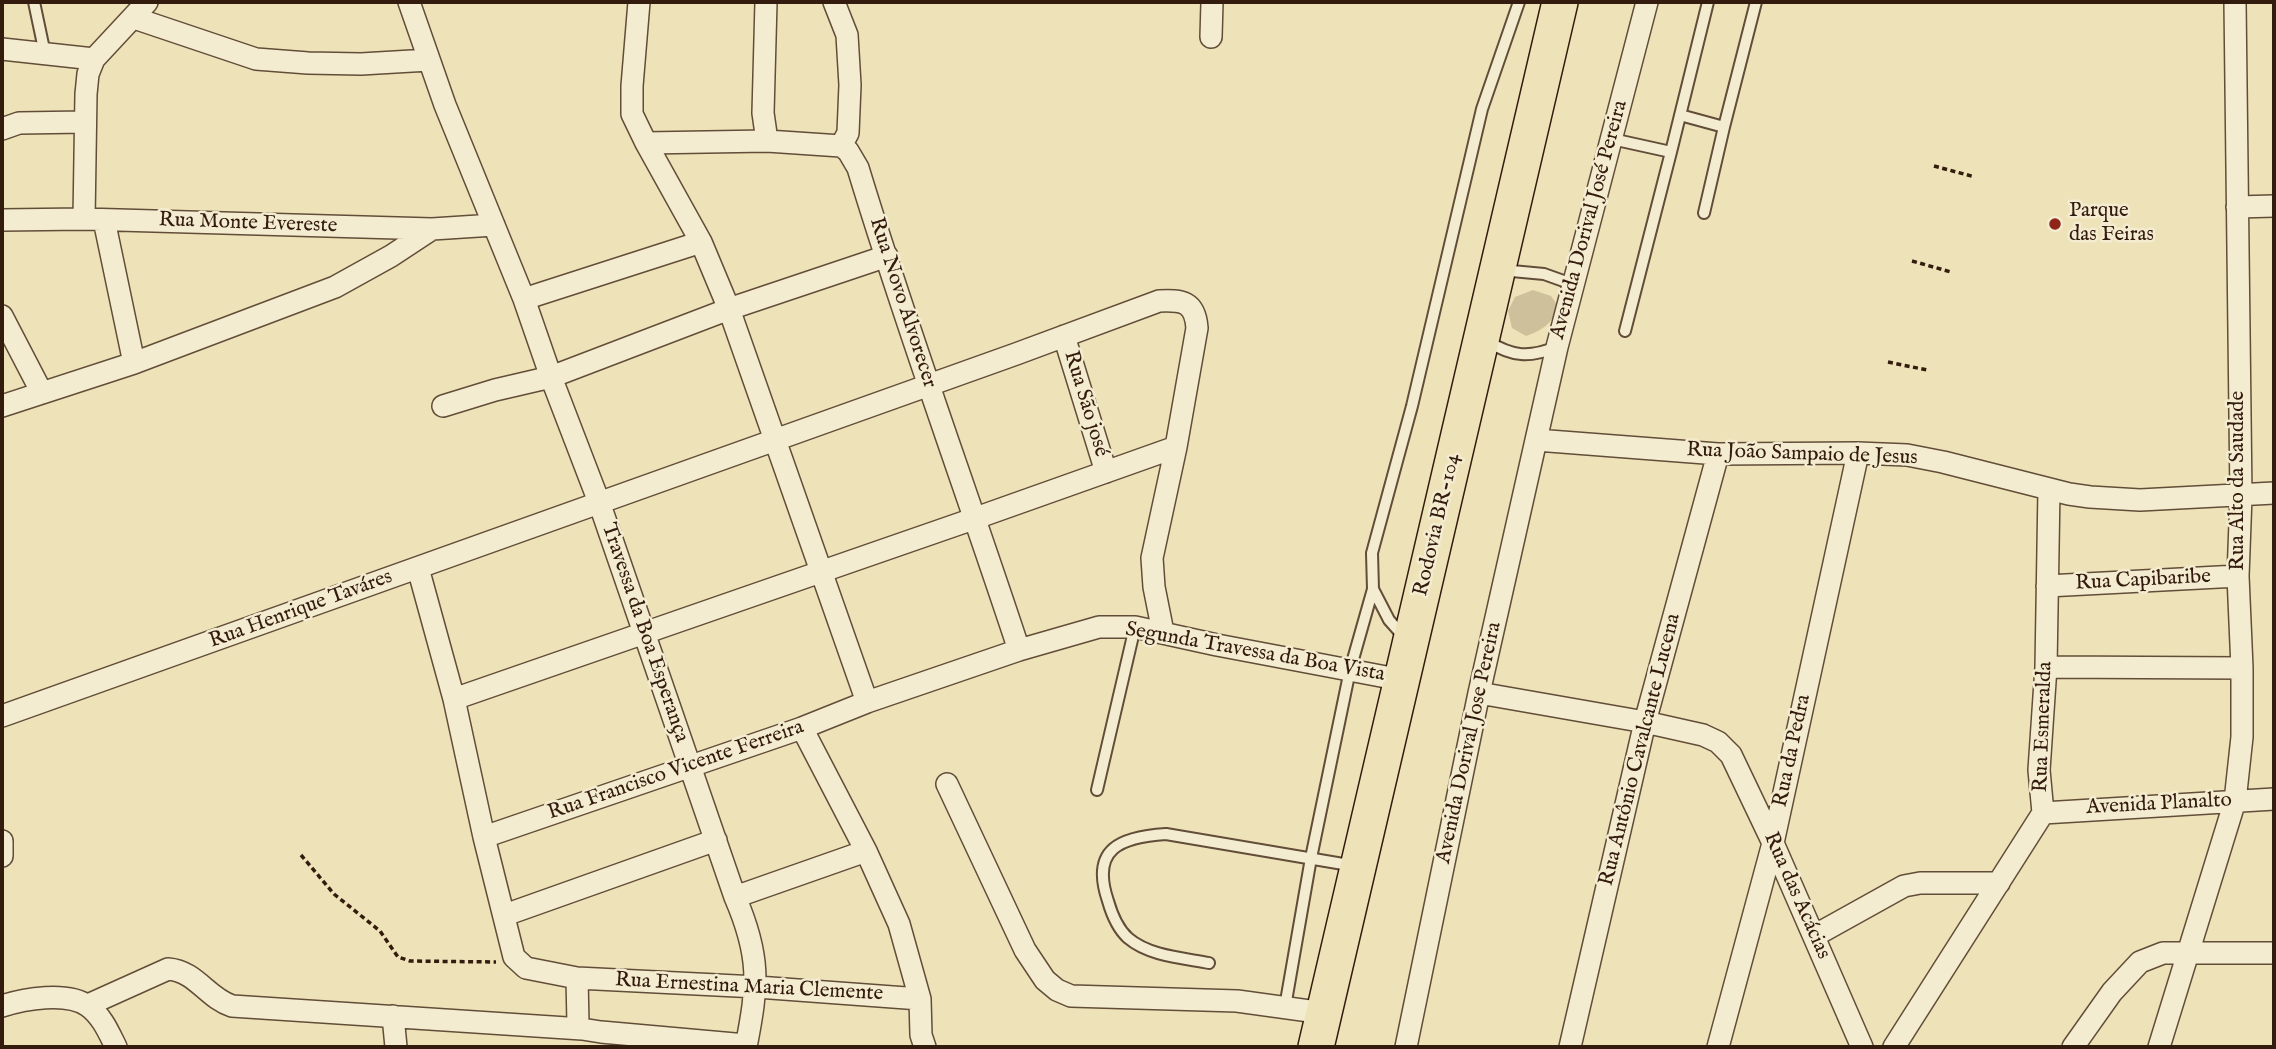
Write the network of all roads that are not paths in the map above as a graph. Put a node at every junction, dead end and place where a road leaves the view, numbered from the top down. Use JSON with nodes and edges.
{"nodes":[{"id":1,"x":34,"y":2,"type":"edge"},
{"id":2,"x":409,"y":2,"type":"edge"},
{"id":3,"x":639,"y":2,"type":"edge"},
{"id":4,"x":766,"y":2,"type":"edge"},
{"id":5,"x":834,"y":2,"type":"edge"},
{"id":6,"x":1212,"y":2,"type":"edge"},
{"id":7,"x":1519,"y":2,"type":"edge"},
{"id":8,"x":1560,"y":2,"type":"edge"},
{"id":9,"x":1647,"y":2,"type":"edge"},
{"id":10,"x":1708,"y":2,"type":"edge"},
{"id":11,"x":1756,"y":2,"type":"edge"},
{"id":12,"x":2235,"y":2,"type":"edge"},
{"id":13,"x":140,"y":10,"type":"edge"},
{"id":14,"x":1212,"y":37,"type":"dead end"},
{"id":15,"x":2,"y":49,"type":"edge"},
{"id":16,"x":45,"y":54,"type":"junction"},
{"id":17,"x":94,"y":59,"type":"junction"},
{"id":18,"x":429,"y":60,"type":"junction"},
{"id":19,"x":1680,"y":115,"type":"junction"},
{"id":20,"x":85,"y":122,"type":"junction"},
{"id":21,"x":1724,"y":127,"type":"junction"},
{"id":22,"x":2,"y":129,"type":"edge"},
{"id":23,"x":1612,"y":139,"type":"junction"},
{"id":24,"x":767,"y":141,"type":"junction"},
{"id":25,"x":646,"y":144,"type":"junction"},
{"id":26,"x":841,"y":146,"type":"junction"},
{"id":27,"x":1671,"y":152,"type":"junction"},
{"id":28,"x":2274,"y":206,"type":"edge"},
{"id":29,"x":2237,"y":207,"type":"junction"},
{"id":30,"x":1704,"y":213,"type":"dead end"},
{"id":31,"x":94,"y":219,"type":"junction"},
{"id":32,"x":2,"y":220,"type":"edge"},
{"id":33,"x":494,"y":225,"type":"junction"},
{"id":34,"x":432,"y":229,"type":"junction"},
{"id":35,"x":701,"y":242,"type":"junction"},
{"id":36,"x":887,"y":256,"type":"junction"},
{"id":37,"x":1498,"y":269,"type":"junction"},
{"id":38,"x":1573,"y":284,"type":"junction"},
{"id":39,"x":524,"y":299,"type":"junction"},
{"id":40,"x":729,"y":309,"type":"junction"},
{"id":41,"x":2,"y":316,"type":"edge"},
{"id":42,"x":1625,"y":331,"type":"dead end"},
{"id":43,"x":1064,"y":336,"type":"junction"},
{"id":44,"x":1482,"y":338,"type":"junction"},
{"id":45,"x":1557,"y":347,"type":"junction"},
{"id":46,"x":134,"y":363,"type":"junction"},
{"id":47,"x":551,"y":377,"type":"junction"},
{"id":48,"x":928,"y":386,"type":"junction"},
{"id":49,"x":42,"y":393,"type":"junction"},
{"id":50,"x":2,"y":406,"type":"edge"},
{"id":51,"x":443,"y":406,"type":"dead end"},
{"id":52,"x":1536,"y":440,"type":"junction"},
{"id":53,"x":775,"y":441,"type":"junction"},
{"id":54,"x":1176,"y":447,"type":"junction"},
{"id":55,"x":1858,"y":453,"type":"junction"},
{"id":56,"x":1718,"y":454,"type":"junction"},
{"id":57,"x":1106,"y":472,"type":"junction"},
{"id":58,"x":2049,"y":489,"type":"junction"},
{"id":59,"x":2274,"y":493,"type":"edge"},
{"id":60,"x":2241,"y":496,"type":"junction"},
{"id":61,"x":599,"y":502,"type":"junction"},
{"id":62,"x":976,"y":519,"type":"junction"},
{"id":63,"x":418,"y":568,"type":"junction"},
{"id":64,"x":820,"y":571,"type":"junction"},
{"id":65,"x":2238,"y":576,"type":"junction"},
{"id":66,"x":2047,"y":586,"type":"junction"},
{"id":67,"x":1373,"y":589,"type":"junction"},
{"id":68,"x":1135,"y":627,"type":"junction"},
{"id":69,"x":1163,"y":632,"type":"junction"},
{"id":70,"x":643,"y":634,"type":"junction"},
{"id":71,"x":1410,"y":644,"type":"junction"},
{"id":72,"x":1019,"y":650,"type":"junction"},
{"id":73,"x":2046,"y":667,"type":"junction"},
{"id":74,"x":2242,"y":668,"type":"junction"},
{"id":75,"x":1350,"y":670,"type":"junction"},
{"id":76,"x":1402,"y":680,"type":"junction"},
{"id":77,"x":1479,"y":693,"type":"junction"},
{"id":78,"x":454,"y":699,"type":"junction"},
{"id":79,"x":867,"y":702,"type":"junction"},
{"id":80,"x":2,"y":716,"type":"edge"},
{"id":81,"x":1645,"y":722,"type":"junction"},
{"id":82,"x":802,"y":728,"type":"junction"},
{"id":83,"x":690,"y":766,"type":"junction"},
{"id":84,"x":947,"y":784,"type":"dead end"},
{"id":85,"x":1097,"y":790,"type":"dead end"},
{"id":86,"x":2274,"y":799,"type":"edge"},
{"id":87,"x":2235,"y":801,"type":"junction"},
{"id":88,"x":2043,"y":813,"type":"junction"},
{"id":89,"x":484,"y":837,"type":"junction"},
{"id":90,"x":716,"y":840,"type":"junction"},
{"id":91,"x":2,"y":841,"type":"edge"},
{"id":92,"x":1773,"y":844,"type":"junction"},
{"id":93,"x":866,"y":851,"type":"junction"},
{"id":94,"x":2,"y":856,"type":"edge"},
{"id":95,"x":1311,"y":858,"type":"junction"},
{"id":96,"x":1358,"y":866,"type":"junction"},
{"id":97,"x":1999,"y":883,"type":"junction"},
{"id":98,"x":735,"y":897,"type":"junction"},
{"id":99,"x":505,"y":915,"type":"junction"},
{"id":100,"x":1814,"y":936,"type":"junction"},
{"id":101,"x":2188,"y":952,"type":"junction"},
{"id":102,"x":2274,"y":953,"type":"edge"},
{"id":103,"x":1209,"y":963,"type":"dead end"},
{"id":104,"x":577,"y":978,"type":"junction"},
{"id":105,"x":757,"y":987,"type":"junction"},
{"id":106,"x":920,"y":999,"type":"junction"},
{"id":107,"x":88,"y":1005,"type":"junction"},
{"id":108,"x":2,"y":1006,"type":"edge"},
{"id":109,"x":1284,"y":1007,"type":"junction"},
{"id":110,"x":1324,"y":1013,"type":"junction"},
{"id":111,"x":393,"y":1016,"type":"junction"},
{"id":112,"x":582,"y":1029,"type":"junction"},
{"id":113,"x":746,"y":1046,"type":"edge"},
{"id":114,"x":116,"y":1047,"type":"edge"},
{"id":115,"x":396,"y":1047,"type":"edge"},
{"id":116,"x":925,"y":1047,"type":"edge"},
{"id":117,"x":1316,"y":1047,"type":"edge"},
{"id":118,"x":1406,"y":1047,"type":"edge"},
{"id":119,"x":1570,"y":1047,"type":"edge"},
{"id":120,"x":1718,"y":1047,"type":"edge"},
{"id":121,"x":1863,"y":1047,"type":"edge"},
{"id":122,"x":1894,"y":1047,"type":"edge"},
{"id":123,"x":2073,"y":1047,"type":"edge"},
{"id":124,"x":2159,"y":1047,"type":"edge"}],
"edges":[{"from":1,"to":16,"type":"lane"},
{"from":2,"to":18,"type":"street","name":"Travessa da Boa Esperança"},
{"from":3,"to":25,"type":"street"},
{"from":4,"to":24,"type":"street"},
{"from":5,"to":26,"type":"street"},
{"from":6,"to":14,"type":"street"},
{"from":7,"to":67,"type":"lane"},
{"from":8,"to":37,"type":"highway","name":"Rodovia BR-104"},
{"from":9,"to":23,"type":"street","name":"Avenida Dorival José Pereira"},
{"from":10,"to":19,"type":"lane"},
{"from":11,"to":21,"type":"lane"},
{"from":12,"to":29,"type":"street","name":"Rua Alto da Saudade"},
{"from":13,"to":17,"type":"street"},
{"from":13,"to":18,"type":"street"},
{"from":15,"to":16,"type":"street"},
{"from":16,"to":17,"type":"street"},
{"from":17,"to":20,"type":"street"},
{"from":18,"to":33,"type":"street","name":"Travessa da Boa Esperança"},
{"from":19,"to":21,"type":"lane"},
{"from":19,"to":27,"type":"lane"},
{"from":20,"to":22,"type":"street"},
{"from":20,"to":31,"type":"street"},
{"from":21,"to":30,"type":"lane"},
{"from":23,"to":27,"type":"lane"},
{"from":23,"to":38,"type":"street","name":"Avenida Dorival José Pereira"},
{"from":24,"to":25,"type":"street"},
{"from":24,"to":26,"type":"street"},
{"from":25,"to":35,"type":"street"},
{"from":26,"to":36,"type":"street","name":"Rua Novo Alvorecer"},
{"from":27,"to":42,"type":"lane"},
{"from":28,"to":29,"type":"street"},
{"from":29,"to":60,"type":"street","name":"Rua Alto da Saudade"},
{"from":31,"to":32,"type":"street","name":"Rua Monte Evereste"},
{"from":31,"to":34,"type":"street","name":"Rua Monte Evereste"},
{"from":31,"to":46,"type":"street"},
{"from":33,"to":34,"type":"street","name":"Rua Monte Evereste"},
{"from":33,"to":39,"type":"street","name":"Travessa da Boa Esperança"},
{"from":34,"to":46,"type":"street"},
{"from":35,"to":39,"type":"street"},
{"from":35,"to":40,"type":"street"},
{"from":36,"to":40,"type":"street"},
{"from":36,"to":48,"type":"street","name":"Rua Novo Alvorecer"},
{"from":37,"to":38,"type":"lane"},
{"from":37,"to":44,"type":"highway","name":"Rodovia BR-104"},
{"from":38,"to":45,"type":"street","name":"Avenida Dorival José Pereira"},
{"from":39,"to":47,"type":"street","name":"Travessa da Boa Esperança"},
{"from":40,"to":47,"type":"street"},
{"from":40,"to":53,"type":"street"},
{"from":41,"to":49,"type":"street"},
{"from":43,"to":48,"type":"street","name":"Rua Henrique Taváres"},
{"from":43,"to":54,"type":"street","name":"Rua Henrique Taváres"},
{"from":43,"to":57,"type":"street","name":"Rua São josé"},
{"from":44,"to":45,"type":"lane"},
{"from":44,"to":71,"type":"highway","name":"Rodovia BR-104"},
{"from":45,"to":52,"type":"street","name":"Avenida Dorival José Pereira"},
{"from":46,"to":49,"type":"street"},
{"from":47,"to":51,"type":"street"},
{"from":47,"to":61,"type":"street","name":"Travessa da Boa Esperança"},
{"from":48,"to":53,"type":"street","name":"Rua Henrique Taváres"},
{"from":48,"to":62,"type":"street","name":"Rua Novo Alvorecer"},
{"from":49,"to":50,"type":"street"},
{"from":52,"to":56,"type":"street","name":"Rua João Sampaio de Jesus"},
{"from":52,"to":77,"type":"street","name":"Avenida Dorival Jose Pereira"},
{"from":53,"to":61,"type":"street","name":"Rua Henrique Taváres"},
{"from":53,"to":64,"type":"street"},
{"from":54,"to":57,"type":"street"},
{"from":54,"to":69,"type":"street"},
{"from":55,"to":56,"type":"street","name":"Rua João Sampaio de Jesus"},
{"from":55,"to":58,"type":"street","name":"Rua João Sampaio de Jesus"},
{"from":55,"to":92,"type":"street","name":"Rua da Pedra"},
{"from":56,"to":81,"type":"street","name":"Rua Antônio Cavalcante Lucena"},
{"from":57,"to":62,"type":"street"},
{"from":58,"to":60,"type":"street","name":"Rua João Sampaio de Jesus"},
{"from":58,"to":66,"type":"street","name":"Rua Esmeralda"},
{"from":59,"to":60,"type":"street","name":"Rua João Sampaio de Jesus"},
{"from":60,"to":65,"type":"street","name":"Rua Alto da Saudade"},
{"from":61,"to":63,"type":"street","name":"Rua Henrique Taváres"},
{"from":61,"to":70,"type":"street","name":"Travessa da Boa Esperança"},
{"from":62,"to":64,"type":"street"},
{"from":62,"to":72,"type":"street","name":"Rua Novo Alvorecer"},
{"from":63,"to":78,"type":"street"},
{"from":63,"to":80,"type":"street","name":"Rua Henrique Taváres"},
{"from":64,"to":70,"type":"street"},
{"from":64,"to":79,"type":"street"},
{"from":65,"to":66,"type":"street","name":"Rua Capibaribe"},
{"from":65,"to":74,"type":"street","name":"Rua Alto da Saudade"},
{"from":66,"to":73,"type":"street","name":"Rua Esmeralda"},
{"from":67,"to":71,"type":"lane"},
{"from":67,"to":75,"type":"lane"},
{"from":68,"to":69,"type":"street","name":"Segunda Travessa da Boa Vista"},
{"from":68,"to":72,"type":"street","name":"Segunda Travessa da Boa Vista"},
{"from":68,"to":85,"type":"lane"},
{"from":69,"to":75,"type":"street","name":"Segunda Travessa da Boa Vista"},
{"from":70,"to":78,"type":"street"},
{"from":70,"to":83,"type":"street","name":"Travessa da Boa Esperança"},
{"from":71,"to":76,"type":"highway","name":"Rodovia BR-104"},
{"from":72,"to":79,"type":"street","name":"Segunda Travessa da Boa Vista"},
{"from":73,"to":74,"type":"street"},
{"from":73,"to":88,"type":"street","name":"Rua Esmeralda"},
{"from":74,"to":87,"type":"street","name":"Rua Alto da Saudade"},
{"from":75,"to":76,"type":"street","name":"Segunda Travessa da Boa Vista"},
{"from":75,"to":95,"type":"lane"},
{"from":76,"to":96,"type":"highway","name":"Rodovia BR-104"},
{"from":77,"to":81,"type":"street","name":"Rua das Acácias"},
{"from":77,"to":118,"type":"street","name":"Avenida Dorival Jose Pereira"},
{"from":78,"to":89,"type":"street"},
{"from":79,"to":82,"type":"street","name":"Rua Francisco Vicente Ferreira"},
{"from":81,"to":92,"type":"street","name":"Rua das Acácias"},
{"from":81,"to":119,"type":"street","name":"Rua Antônio Cavalcante Lucena"},
{"from":82,"to":83,"type":"street","name":"Rua Francisco Vicente Ferreira"},
{"from":82,"to":93,"type":"street"},
{"from":83,"to":89,"type":"street","name":"Rua Francisco Vicente Ferreira"},
{"from":83,"to":90,"type":"street","name":"Travessa da Boa Esperança"},
{"from":84,"to":109,"type":"street"},
{"from":86,"to":87,"type":"street","name":"Avenida Planalto"},
{"from":87,"to":88,"type":"street","name":"Avenida Planalto"},
{"from":87,"to":101,"type":"street","name":"Rua Alto da Saudade"},
{"from":88,"to":97,"type":"street","name":"Rua Esmeralda"},
{"from":89,"to":99,"type":"street"},
{"from":90,"to":98,"type":"street","name":"Travessa da Boa Esperança"},
{"from":90,"to":99,"type":"street"},
{"from":91,"to":94,"type":"street"},
{"from":92,"to":100,"type":"street","name":"Rua das Acácias"},
{"from":92,"to":120,"type":"street","name":"Rua da Pedra"},
{"from":93,"to":98,"type":"street"},
{"from":93,"to":106,"type":"street"},
{"from":95,"to":96,"type":"lane"},
{"from":95,"to":103,"type":"lane"},
{"from":95,"to":109,"type":"lane"},
{"from":96,"to":110,"type":"highway","name":"Rodovia BR-104"},
{"from":97,"to":100,"type":"street"},
{"from":97,"to":122,"type":"street","name":"Rua Esmeralda"},
{"from":98,"to":105,"type":"street","name":"Travessa da Boa Esperança"},
{"from":99,"to":104,"type":"street","name":"Rua Ernestina Maria Clemente"},
{"from":100,"to":121,"type":"street","name":"Rua das Acácias"},
{"from":101,"to":102,"type":"street"},
{"from":101,"to":123,"type":"street"},
{"from":101,"to":124,"type":"street","name":"Rua Alto da Saudade"},
{"from":104,"to":105,"type":"street","name":"Rua Ernestina Maria Clemente"},
{"from":104,"to":112,"type":"street"},
{"from":105,"to":106,"type":"street","name":"Rua Ernestina Maria Clemente"},
{"from":105,"to":113,"type":"street","name":"Travessa da Boa Esperança"},
{"from":106,"to":116,"type":"street"},
{"from":107,"to":108,"type":"street"},
{"from":107,"to":111,"type":"street"},
{"from":107,"to":114,"type":"street"},
{"from":109,"to":110,"type":"street"},
{"from":110,"to":117,"type":"highway","name":"Rodovia BR-104"},
{"from":111,"to":112,"type":"street"},
{"from":111,"to":115,"type":"street"},
{"from":112,"to":113,"type":"street"}]}
